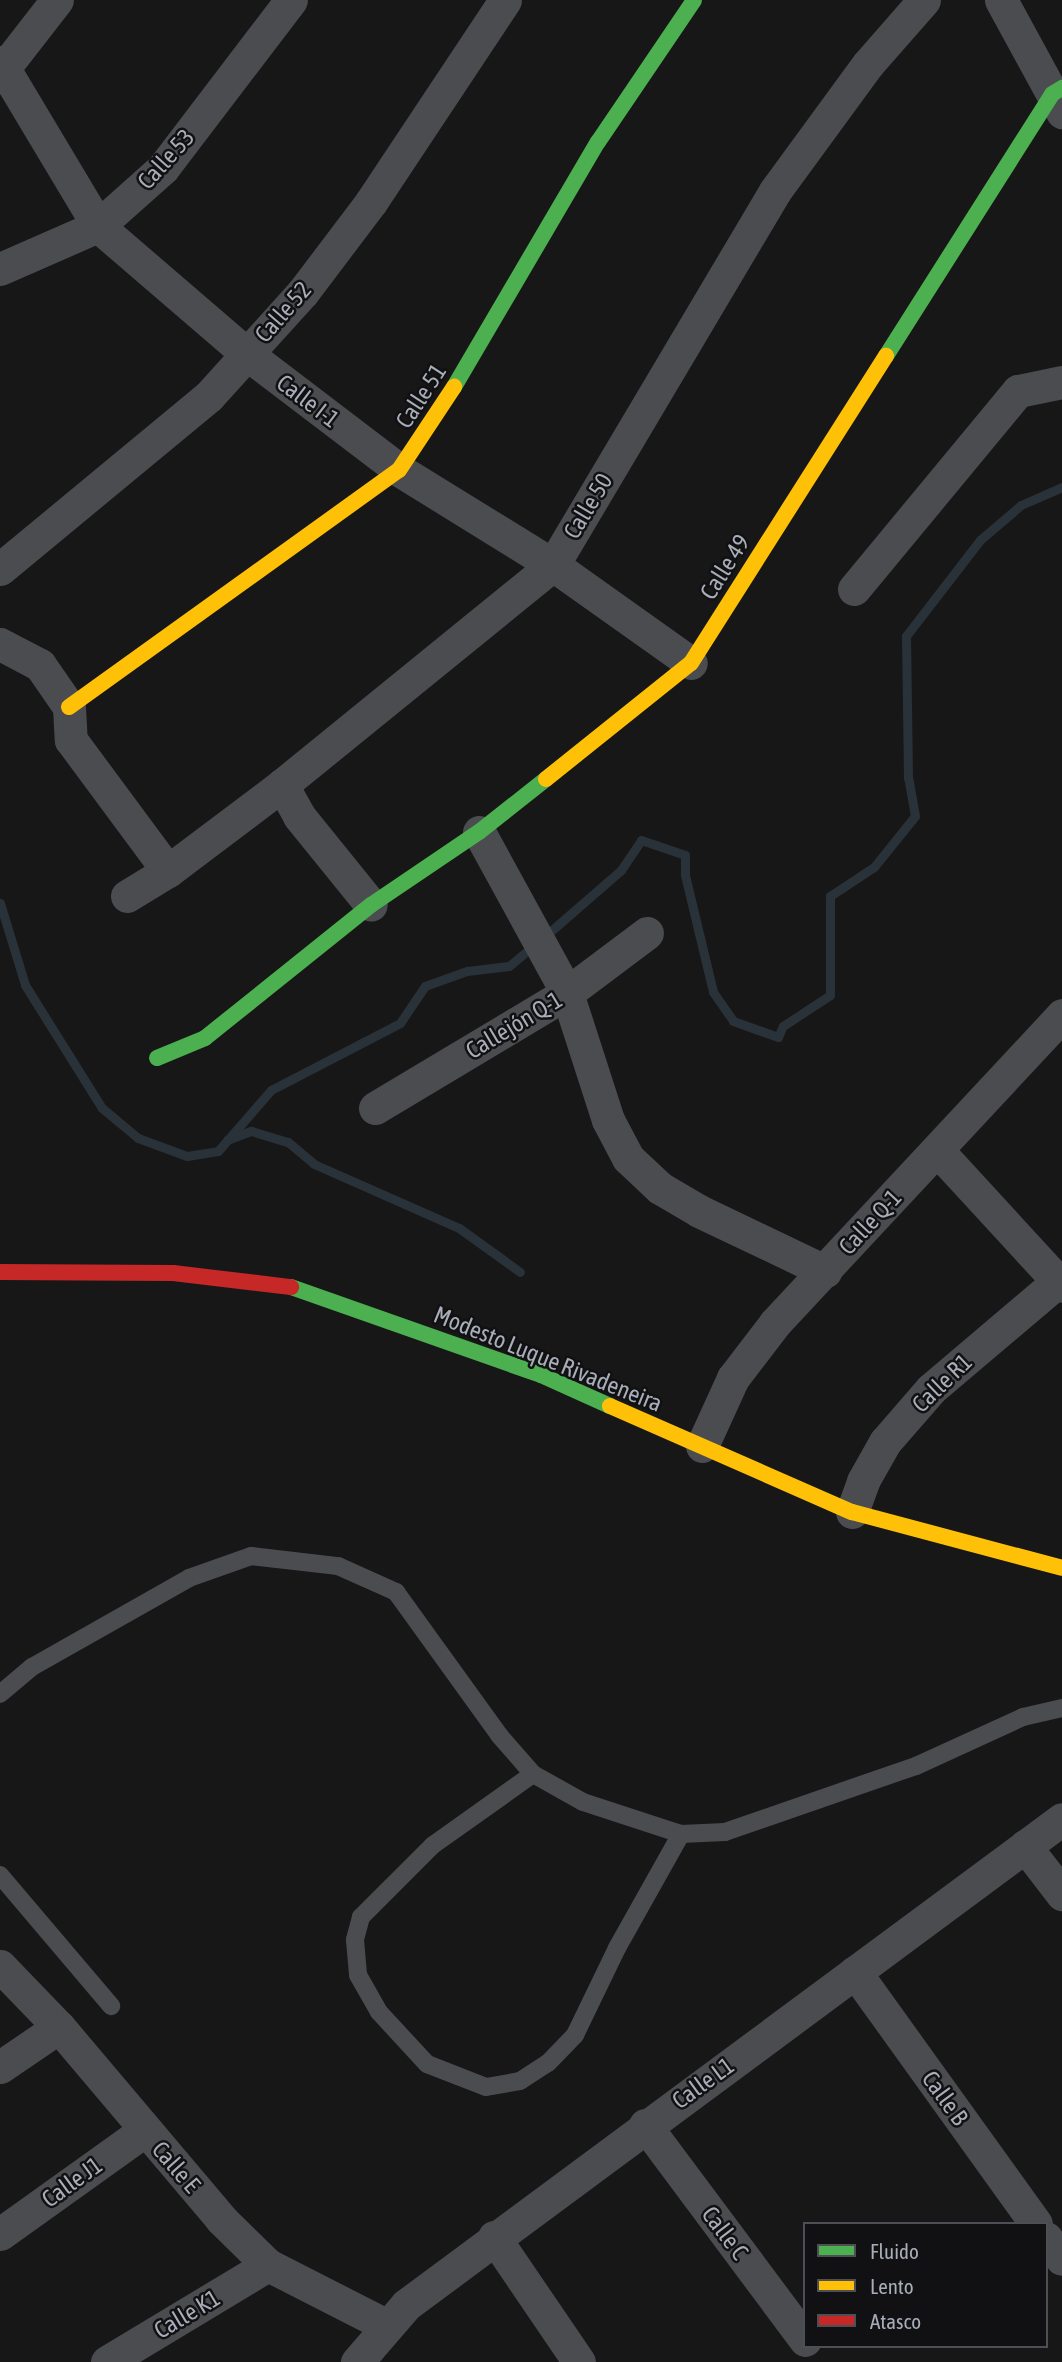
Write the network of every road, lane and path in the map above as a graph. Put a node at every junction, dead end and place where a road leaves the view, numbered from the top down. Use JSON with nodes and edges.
{"nodes":[{"id":1,"x":57,"y":0,"type":"edge"},
{"id":2,"x":291,"y":0,"type":"edge"},
{"id":3,"x":505,"y":0,"type":"edge"},
{"id":4,"x":694,"y":0,"type":"edge"},
{"id":5,"x":925,"y":0,"type":"edge"},
{"id":6,"x":1001,"y":0,"type":"edge"},
{"id":7,"x":2,"y":65,"type":"edge"},
{"id":8,"x":1059,"y":98,"type":"edge"},
{"id":9,"x":11,"y":104,"type":"edge"},
{"id":10,"x":99,"y":226,"type":"junction"},
{"id":11,"x":0,"y":269,"type":"edge"},
{"id":12,"x":247,"y":354,"type":"junction"},
{"id":13,"x":1062,"y":382,"type":"edge"},
{"id":14,"x":399,"y":470,"type":"junction"},
{"id":15,"x":553,"y":565,"type":"junction"},
{"id":16,"x":0,"y":569,"type":"edge"},
{"id":17,"x":854,"y":589,"type":"dead end"},
{"id":18,"x":0,"y":644,"type":"edge"},
{"id":19,"x":691,"y":663,"type":"junction"},
{"id":20,"x":69,"y":707,"type":"junction"},
{"id":21,"x":282,"y":785,"type":"junction"},
{"id":22,"x":479,"y":832,"type":"junction"},
{"id":23,"x":168,"y":871,"type":"junction"},
{"id":24,"x":127,"y":896,"type":"dead end"},
{"id":25,"x":371,"y":905,"type":"junction"},
{"id":26,"x":647,"y":933,"type":"dead end"},
{"id":27,"x":567,"y":993,"type":"junction"},
{"id":28,"x":1062,"y":1015,"type":"edge"},
{"id":29,"x":157,"y":1058,"type":"dead end"},
{"id":30,"x":376,"y":1108,"type":"dead end"},
{"id":31,"x":938,"y":1151,"type":"junction"},
{"id":32,"x":825,"y":1271,"type":"junction"},
{"id":33,"x":7,"y":1277,"type":"edge"},
{"id":34,"x":1061,"y":1282,"type":"edge"},
{"id":35,"x":702,"y":1446,"type":"junction"},
{"id":36,"x":852,"y":1512,"type":"junction"},
{"id":37,"x":1062,"y":1568,"type":"edge"},
{"id":38,"x":0,"y":1694,"type":"edge"},
{"id":39,"x":1062,"y":1708,"type":"edge"},
{"id":40,"x":533,"y":1774,"type":"junction"},
{"id":41,"x":1062,"y":1819,"type":"edge"},
{"id":42,"x":681,"y":1834,"type":"junction"},
{"id":43,"x":1025,"y":1846,"type":"junction"},
{"id":44,"x":0,"y":1875,"type":"edge"},
{"id":45,"x":1062,"y":1894,"type":"edge"},
{"id":46,"x":0,"y":1966,"type":"edge"},
{"id":47,"x":855,"y":1972,"type":"junction"},
{"id":48,"x":111,"y":2006,"type":"dead end"},
{"id":49,"x":59,"y":2027,"type":"junction"},
{"id":50,"x":0,"y":2067,"type":"edge"},
{"id":51,"x":645,"y":2125,"type":"junction"},
{"id":52,"x":144,"y":2131,"type":"junction"},
{"id":53,"x":1035,"y":2222,"type":"edge"},
{"id":54,"x":0,"y":2234,"type":"edge"},
{"id":55,"x":494,"y":2237,"type":"junction"},
{"id":56,"x":1048,"y":2241,"type":"edge"},
{"id":57,"x":1062,"y":2259,"type":"edge"},
{"id":58,"x":268,"y":2265,"type":"junction"},
{"id":59,"x":386,"y":2325,"type":"junction"},
{"id":60,"x":803,"y":2337,"type":"edge"},
{"id":61,"x":107,"y":2362,"type":"edge"},
{"id":62,"x":357,"y":2362,"type":"edge"},
{"id":63,"x":579,"y":2362,"type":"edge"}],
"edges":[{"from":1,"to":7,"type":"street"},
{"from":2,"to":10,"type":"street","name":"Calle 53"},
{"from":3,"to":12,"type":"street","name":"Calle 52"},
{"from":4,"to":14,"type":"street","name":"Calle 51"},
{"from":5,"to":15,"type":"street","name":"Calle 50"},
{"from":6,"to":8,"type":"street"},
{"from":7,"to":9,"type":"street","name":"Calle I-1"},
{"from":8,"to":19,"type":"street","name":"Calle 49"},
{"from":9,"to":10,"type":"street","name":"Calle I-1"},
{"from":10,"to":11,"type":"street","name":"Calle 53"},
{"from":10,"to":12,"type":"street","name":"Calle I-1"},
{"from":12,"to":14,"type":"street","name":"Calle I-1"},
{"from":12,"to":16,"type":"street","name":"Calle 52"},
{"from":13,"to":17,"type":"street"},
{"from":14,"to":15,"type":"street","name":"Calle I-1"},
{"from":14,"to":20,"type":"street","name":"Calle 51"},
{"from":15,"to":19,"type":"street","name":"Calle I-1"},
{"from":15,"to":21,"type":"street","name":"Calle 50"},
{"from":18,"to":20,"type":"street"},
{"from":19,"to":22,"type":"street","name":"Calle 49"},
{"from":20,"to":23,"type":"street"},
{"from":21,"to":23,"type":"street","name":"Calle 50"},
{"from":21,"to":25,"type":"street"},
{"from":22,"to":25,"type":"street","name":"Calle 49"},
{"from":22,"to":27,"type":"street"},
{"from":23,"to":24,"type":"street","name":"Calle 50"},
{"from":25,"to":29,"type":"street","name":"Calle 49"},
{"from":26,"to":27,"type":"street","name":"Callejón Q-1"},
{"from":27,"to":30,"type":"street","name":"Callejón Q-1"},
{"from":27,"to":32,"type":"street"},
{"from":28,"to":31,"type":"street","name":"Calle Q-1"},
{"from":31,"to":32,"type":"street","name":"Calle Q-1"},
{"from":31,"to":34,"type":"street"},
{"from":32,"to":35,"type":"street","name":"Calle Q-1"},
{"from":33,"to":35,"type":"street","name":"Modesto Luque Rivadeneira"},
{"from":34,"to":36,"type":"street","name":"Calle R1"},
{"from":35,"to":36,"type":"street","name":"Modesto Luque Rivadeneira"},
{"from":36,"to":37,"type":"street","name":"Modesto Luque Rivadeneira"},
{"from":38,"to":40,"type":"lane"},
{"from":39,"to":42,"type":"lane"},
{"from":40,"to":42,"type":"lane"},
{"from":40,"to":42,"type":"lane"},
{"from":41,"to":43,"type":"street","name":"Calle L1"},
{"from":43,"to":45,"type":"street"},
{"from":43,"to":47,"type":"street","name":"Calle L1"},
{"from":44,"to":48,"type":"lane"},
{"from":46,"to":49,"type":"street","name":"Calle E"},
{"from":47,"to":51,"type":"street","name":"Calle L1"},
{"from":47,"to":53,"type":"street","name":"Calle B"},
{"from":49,"to":50,"type":"street"},
{"from":49,"to":52,"type":"street","name":"Calle E"},
{"from":51,"to":55,"type":"street","name":"Calle L1"},
{"from":51,"to":60,"type":"street","name":"Calle C"},
{"from":52,"to":54,"type":"street","name":"Calle J1"},
{"from":52,"to":58,"type":"street","name":"Calle E"},
{"from":55,"to":59,"type":"street","name":"Calle L1"},
{"from":55,"to":63,"type":"street"},
{"from":56,"to":57,"type":"street"},
{"from":58,"to":59,"type":"street","name":"Calle E"},
{"from":58,"to":61,"type":"street","name":"Calle K1"},
{"from":59,"to":62,"type":"street","name":"Calle L1"}]}
